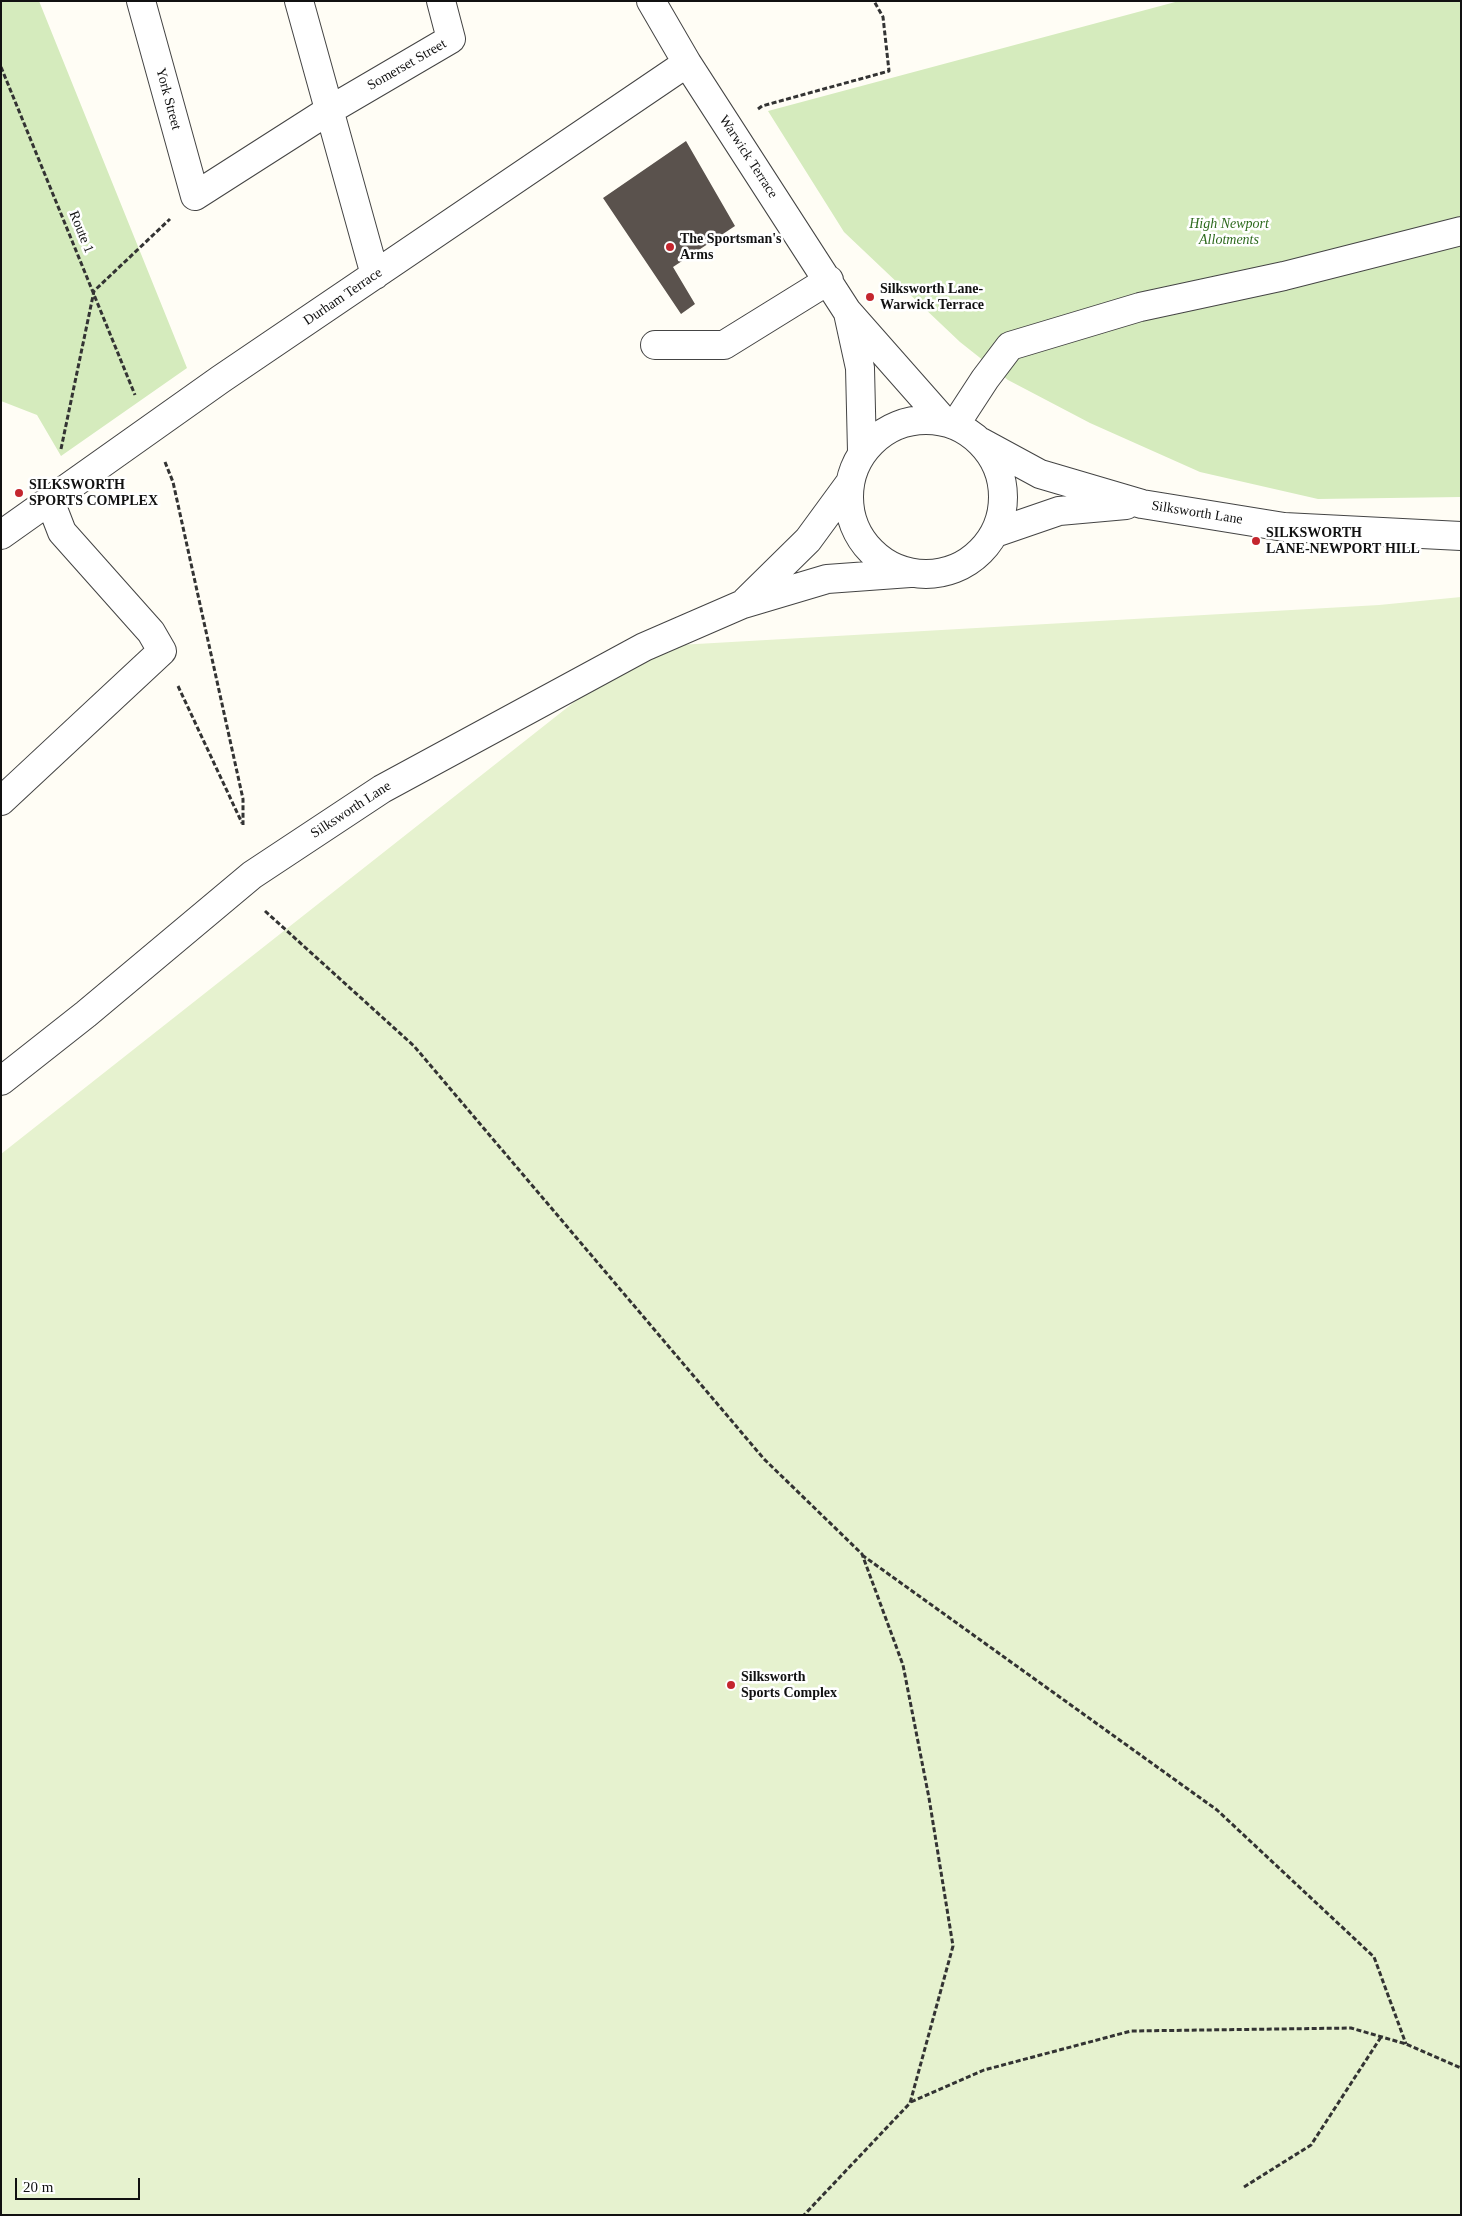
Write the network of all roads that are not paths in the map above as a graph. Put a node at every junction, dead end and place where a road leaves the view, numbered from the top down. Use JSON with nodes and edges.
{"nodes":[{"id":1,"x":141,"y":1,"type":"edge"},
{"id":2,"x":299,"y":1,"type":"edge"},
{"id":3,"x":441,"y":1,"type":"edge"},
{"id":4,"x":651,"y":1,"type":"edge"},
{"id":5,"x":687,"y":63,"type":"junction"},
{"id":6,"x":328,"y":111,"type":"junction"},
{"id":7,"x":195,"y":196,"type":"joint"},
{"id":8,"x":1461,"y":231,"type":"edge"},
{"id":9,"x":375,"y":275,"type":"junction"},
{"id":10,"x":829,"y":280,"type":"junction"},
{"id":11,"x":848,"y":311,"type":"junction"},
{"id":12,"x":655,"y":345,"type":"dead end"},
{"id":13,"x":950,"y":423,"type":"junction"},
{"id":14,"x":981,"y":442,"type":"junction"},
{"id":15,"x":862,"y":452,"type":"junction"},
{"id":16,"x":849,"y":484,"type":"junction"},
{"id":17,"x":50,"y":501,"type":"junction"},
{"id":18,"x":1142,"y":504,"type":"junction"},
{"id":19,"x":995,"y":533,"type":"junction"},
{"id":20,"x":1,"y":535,"type":"edge"},
{"id":21,"x":1461,"y":536,"type":"edge"},
{"id":22,"x":910,"y":573,"type":"junction"},
{"id":23,"x":743,"y":604,"type":"junction"},
{"id":24,"x":1,"y":801,"type":"edge"},
{"id":25,"x":1,"y":1081,"type":"edge"}],
"edges":[{"from":1,"to":7,"type":"street","name":"York Street"},
{"from":2,"to":6,"type":"street"},
{"from":3,"to":6,"type":"street","name":"Somerset Street"},
{"from":4,"to":5,"type":"street","name":"Warwick Terrace"},
{"from":5,"to":9,"type":"street","name":"Durham Terrace"},
{"from":5,"to":10,"type":"street","name":"Warwick Terrace"},
{"from":6,"to":7,"type":"street","name":"Somerset Street"},
{"from":6,"to":9,"type":"street"},
{"from":8,"to":13,"type":"street"},
{"from":9,"to":17,"type":"street","name":"Durham Terrace"},
{"from":10,"to":11,"type":"street","name":"Warwick Terrace"},
{"from":10,"to":12,"type":"street"},
{"from":11,"to":13,"type":"street","name":"Warwick Terrace"},
{"from":11,"to":15,"type":"street","name":"Warwick Terrace"},
{"from":13,"to":14,"type":"street","name":"Silksworth Lane"},
{"from":13,"to":15,"type":"street","name":"Silksworth Lane"},
{"from":14,"to":18,"type":"street","name":"Silksworth Lane"},
{"from":14,"to":19,"type":"street","name":"Silksworth Lane"},
{"from":15,"to":16,"type":"street","name":"Silksworth Lane"},
{"from":16,"to":22,"type":"street","name":"Silksworth Lane"},
{"from":16,"to":23,"type":"street","name":"Silksworth Lane"},
{"from":17,"to":20,"type":"street","name":"Durham Terrace"},
{"from":17,"to":24,"type":"street"},
{"from":18,"to":19,"type":"street","name":"Silksworth Lane"},
{"from":18,"to":21,"type":"street","name":"Silksworth Lane"},
{"from":19,"to":22,"type":"street","name":"Silksworth Lane"},
{"from":22,"to":23,"type":"street","name":"Silksworth Lane"},
{"from":23,"to":25,"type":"street","name":"Silksworth Lane"}]}
